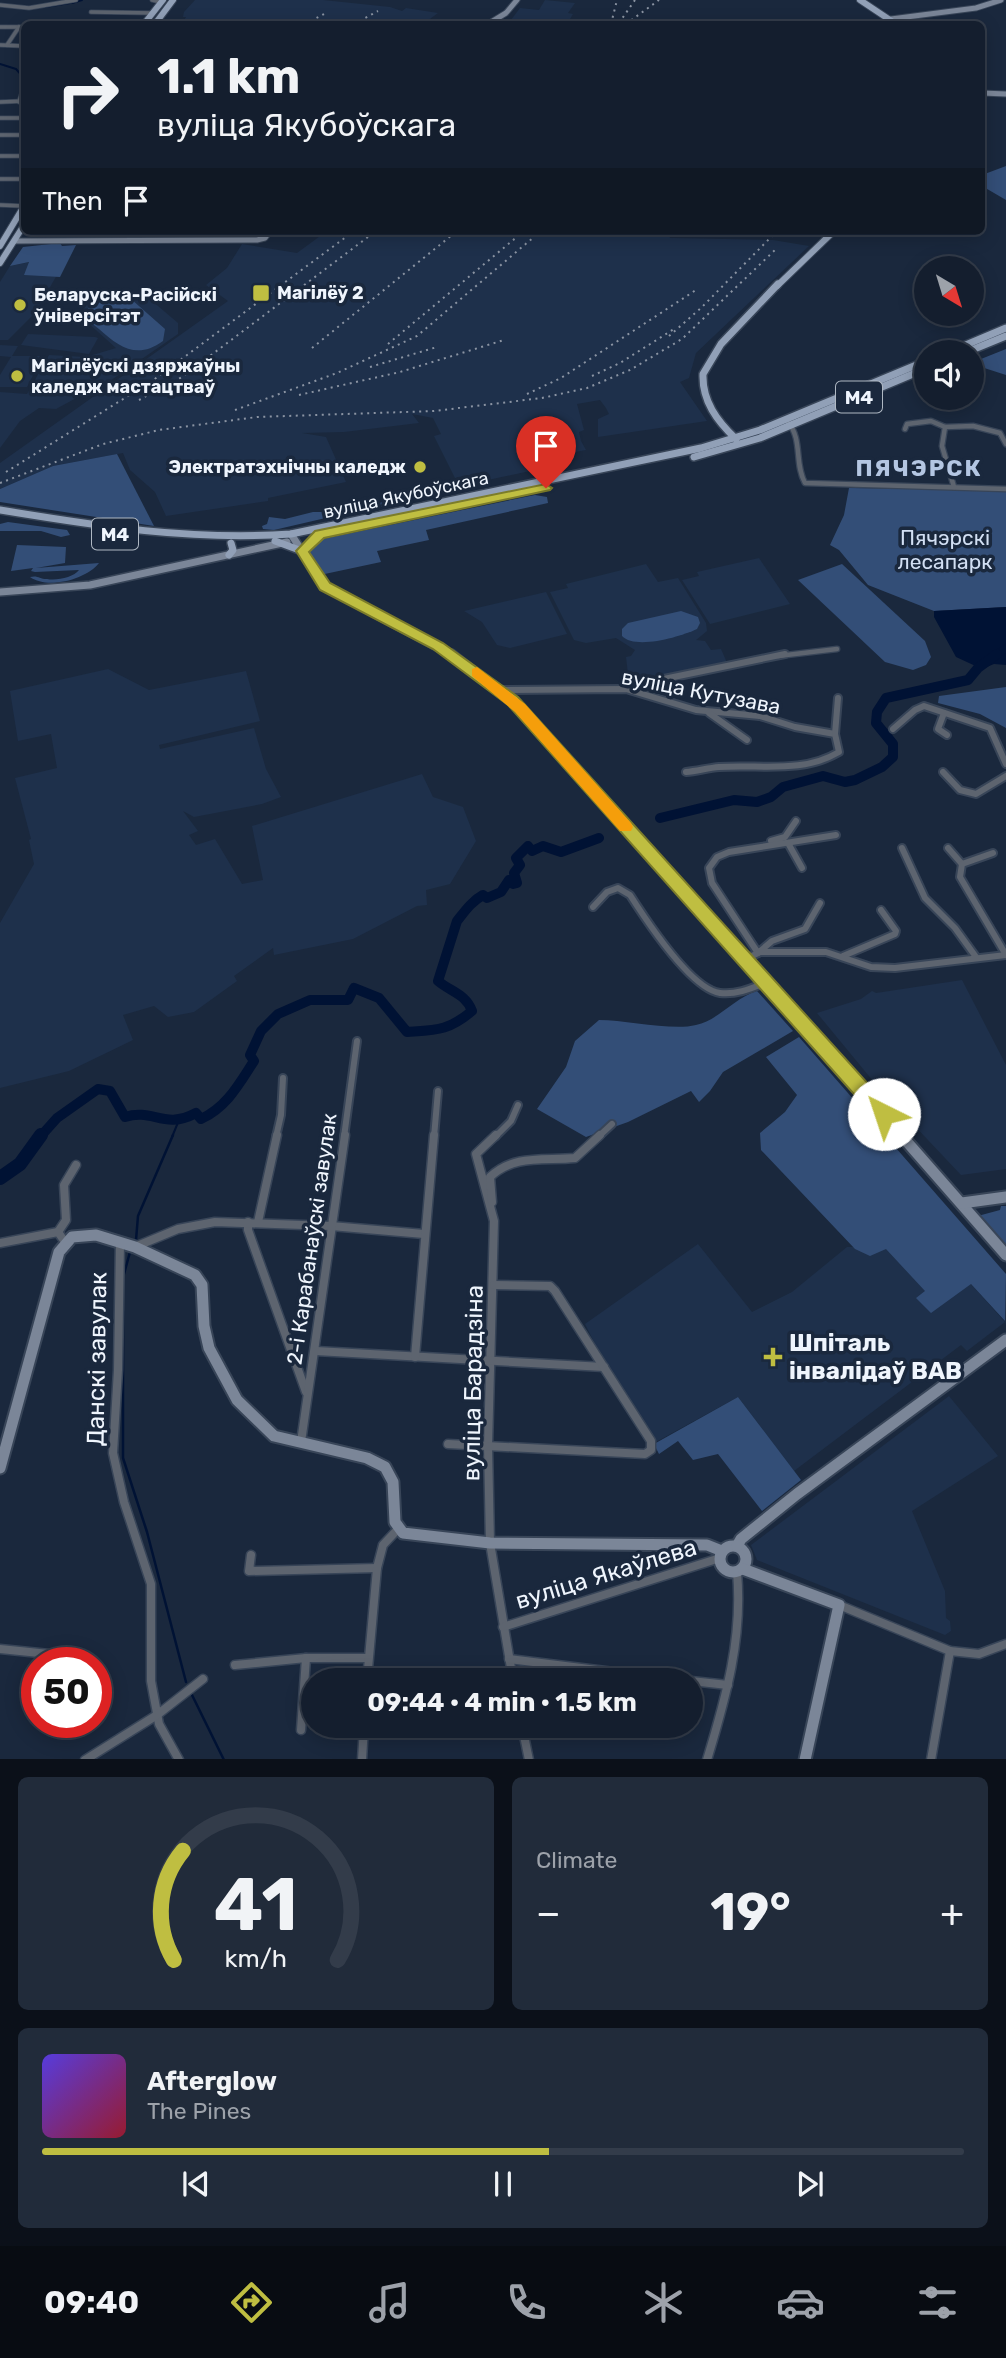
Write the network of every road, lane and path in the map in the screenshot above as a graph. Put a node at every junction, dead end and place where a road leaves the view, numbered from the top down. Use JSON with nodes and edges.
{"nodes":[{"id":1,"x":76,"y":0,"type":"edge"},
{"id":2,"x":152,"y":0,"type":"edge"},
{"id":3,"x":173,"y":0,"type":"edge"},
{"id":4,"x":517,"y":0,"type":"edge"},
{"id":5,"x":860,"y":0,"type":"edge"},
{"id":6,"x":1001,"y":0,"type":"edge"},
{"id":7,"x":162,"y":1,"type":"edge"},
{"id":8,"x":0,"y":5,"type":"edge"},
{"id":9,"x":91,"y":12,"type":"dead end"},
{"id":10,"x":151,"y":15,"type":"junction"},
{"id":11,"x":160,"y":18,"type":"junction"},
{"id":12,"x":891,"y":19,"type":"joint"},
{"id":13,"x":147,"y":21,"type":"edge"},
{"id":14,"x":158,"y":21,"type":"edge"},
{"id":15,"x":493,"y":21,"type":"edge"},
{"id":16,"x":0,"y":27,"type":"edge"},
{"id":17,"x":19,"y":27,"type":"joint"},
{"id":18,"x":0,"y":45,"type":"edge"},
{"id":19,"x":7,"y":45,"type":"junction"},
{"id":20,"x":21,"y":46,"type":"edge"},
{"id":21,"x":985,"y":93,"type":"edge"},
{"id":22,"x":1006,"y":94,"type":"edge"},
{"id":23,"x":21,"y":102,"type":"edge"},
{"id":24,"x":1,"y":104,"type":"edge"},
{"id":25,"x":0,"y":118,"type":"edge"},
{"id":26,"x":21,"y":118,"type":"edge"},
{"id":27,"x":0,"y":135,"type":"edge"},
{"id":28,"x":21,"y":135,"type":"edge"},
{"id":29,"x":0,"y":156,"type":"edge"},
{"id":30,"x":21,"y":156,"type":"edge"},
{"id":31,"x":0,"y":179,"type":"edge"},
{"id":32,"x":21,"y":179,"type":"edge"},
{"id":33,"x":0,"y":205,"type":"edge"},
{"id":34,"x":21,"y":206,"type":"edge"},
{"id":35,"x":21,"y":211,"type":"edge"},
{"id":36,"x":21,"y":230,"type":"edge"},
{"id":37,"x":267,"y":235,"type":"edge"},
{"id":38,"x":830,"y":235,"type":"edge"},
{"id":39,"x":15,"y":241,"type":"junction"},
{"id":40,"x":1,"y":242,"type":"edge"},
{"id":41,"x":0,"y":263,"type":"edge"},
{"id":42,"x":1006,"y":328,"type":"edge"},
{"id":43,"x":1006,"y":335,"type":"edge"},
{"id":44,"x":978,"y":340,"type":"edge"},
{"id":45,"x":984,"y":345,"type":"edge"},
{"id":46,"x":914,"y":366,"type":"edge"},
{"id":47,"x":914,"y":374,"type":"edge"},
{"id":48,"x":788,"y":422,"type":"junction"},
{"id":49,"x":945,"y":427,"type":"junction"},
{"id":50,"x":905,"y":429,"type":"dead end"},
{"id":51,"x":739,"y":441,"type":"junction"},
{"id":52,"x":1006,"y":444,"type":"edge"},
{"id":53,"x":954,"y":487,"type":"junction"},
{"id":54,"x":1006,"y":489,"type":"edge"},
{"id":55,"x":0,"y":513,"type":"edge"},
{"id":56,"x":320,"y":534,"type":"junction"},
{"id":57,"x":293,"y":536,"type":"junction"},
{"id":58,"x":230,"y":541,"type":"junction"},
{"id":59,"x":275,"y":541,"type":"junction"},
{"id":60,"x":285,"y":543,"type":"junction"},
{"id":61,"x":302,"y":551,"type":"junction"},
{"id":62,"x":229,"y":555,"type":"junction"},
{"id":63,"x":0,"y":592,"type":"edge"},
{"id":64,"x":837,"y":649,"type":"dead end"},
{"id":65,"x":616,"y":689,"type":"junction"},
{"id":66,"x":501,"y":690,"type":"junction"},
{"id":67,"x":838,"y":698,"type":"dead end"},
{"id":68,"x":757,"y":702,"type":"dead end"},
{"id":69,"x":709,"y":713,"type":"junction"},
{"id":70,"x":944,"y":713,"type":"junction"},
{"id":71,"x":760,"y":716,"type":"junction"},
{"id":72,"x":893,"y":729,"type":"dead end"},
{"id":73,"x":835,"y":734,"type":"junction"},
{"id":74,"x":947,"y":734,"type":"dead end"},
{"id":75,"x":747,"y":740,"type":"dead end"},
{"id":76,"x":1006,"y":764,"type":"edge"},
{"id":77,"x":687,"y":772,"type":"dead end"},
{"id":78,"x":943,"y":772,"type":"dead end"},
{"id":79,"x":1006,"y":776,"type":"edge"},
{"id":80,"x":796,"y":821,"type":"dead end"},
{"id":81,"x":836,"y":835,"type":"dead end"},
{"id":82,"x":788,"y":843,"type":"junction"},
{"id":83,"x":753,"y":848,"type":"junction"},
{"id":84,"x":902,"y":848,"type":"dead end"},
{"id":85,"x":948,"y":848,"type":"dead end"},
{"id":86,"x":993,"y":853,"type":"dead end"},
{"id":87,"x":962,"y":864,"type":"junction"},
{"id":88,"x":802,"y":868,"type":"dead end"},
{"id":89,"x":820,"y":903,"type":"dead end"},
{"id":90,"x":593,"y":906,"type":"dead end"},
{"id":91,"x":881,"y":910,"type":"dead end"},
{"id":92,"x":758,"y":953,"type":"junction"},
{"id":93,"x":1006,"y":955,"type":"edge"},
{"id":94,"x":843,"y":956,"type":"junction"},
{"id":95,"x":975,"y":957,"type":"junction"},
{"id":96,"x":746,"y":959,"type":"junction"},
{"id":97,"x":767,"y":982,"type":"junction"},
{"id":98,"x":357,"y":1041,"type":"dead end"},
{"id":99,"x":283,"y":1078,"type":"dead end"},
{"id":100,"x":438,"y":1091,"type":"dead end"},
{"id":101,"x":518,"y":1105,"type":"dead end"},
{"id":102,"x":612,"y":1124,"type":"dead end"},
{"id":103,"x":76,"y":1165,"type":"dead end"},
{"id":104,"x":1006,"y":1197,"type":"edge"},
{"id":105,"x":962,"y":1203,"type":"junction"},
{"id":106,"x":492,"y":1207,"type":"junction"},
{"id":107,"x":248,"y":1222,"type":"junction"},
{"id":108,"x":258,"y":1222,"type":"junction"},
{"id":109,"x":331,"y":1226,"type":"junction"},
{"id":110,"x":424,"y":1234,"type":"junction"},
{"id":111,"x":61,"y":1237,"type":"junction"},
{"id":112,"x":0,"y":1242,"type":"edge"},
{"id":113,"x":120,"y":1242,"type":"junction"},
{"id":114,"x":135,"y":1247,"type":"junction"},
{"id":115,"x":1006,"y":1255,"type":"edge"},
{"id":116,"x":494,"y":1285,"type":"junction"},
{"id":117,"x":1005,"y":1342,"type":"edge"},
{"id":118,"x":316,"y":1351,"type":"junction"},
{"id":119,"x":415,"y":1357,"type":"junction"},
{"id":120,"x":490,"y":1360,"type":"junction"},
{"id":121,"x":604,"y":1367,"type":"junction"},
{"id":122,"x":307,"y":1395,"type":"junction"},
{"id":123,"x":300,"y":1442,"type":"junction"},
{"id":124,"x":448,"y":1444,"type":"dead end"},
{"id":125,"x":488,"y":1446,"type":"junction"},
{"id":126,"x":0,"y":1468,"type":"edge"},
{"id":127,"x":398,"y":1529,"type":"junction"},
{"id":128,"x":490,"y":1543,"type":"junction"},
{"id":129,"x":737,"y":1546,"type":"junction"},
{"id":130,"x":721,"y":1554,"type":"junction"},
{"id":131,"x":251,"y":1555,"type":"dead end"},
{"id":132,"x":377,"y":1567,"type":"junction"},
{"id":133,"x":740,"y":1570,"type":"junction"},
{"id":134,"x":839,"y":1605,"type":"junction"},
{"id":135,"x":503,"y":1627,"type":"junction"},
{"id":136,"x":1006,"y":1644,"type":"edge"},
{"id":137,"x":0,"y":1650,"type":"edge"},
{"id":138,"x":950,"y":1651,"type":"junction"},
{"id":139,"x":21,"y":1652,"type":"edge"},
{"id":140,"x":306,"y":1658,"type":"junction"},
{"id":141,"x":368,"y":1658,"type":"junction"},
{"id":142,"x":509,"y":1659,"type":"junction"},
{"id":143,"x":235,"y":1665,"type":"dead end"},
{"id":144,"x":305,"y":1668,"type":"edge"},
{"id":145,"x":368,"y":1668,"type":"edge"},
{"id":146,"x":511,"y":1668,"type":"edge"},
{"id":147,"x":581,"y":1668,"type":"edge"},
{"id":148,"x":203,"y":1679,"type":"dead end"},
{"id":149,"x":703,"y":1682,"type":"edge"},
{"id":150,"x":729,"y":1685,"type":"junction"},
{"id":151,"x":157,"y":1715,"type":"junction"},
{"id":152,"x":363,"y":1738,"type":"edge"},
{"id":153,"x":524,"y":1738,"type":"edge"},
{"id":154,"x":85,"y":1759,"type":"edge"},
{"id":155,"x":179,"y":1759,"type":"edge"},
{"id":156,"x":362,"y":1759,"type":"edge"},
{"id":157,"x":528,"y":1759,"type":"edge"},
{"id":158,"x":707,"y":1759,"type":"edge"},
{"id":159,"x":805,"y":1759,"type":"edge"},
{"id":160,"x":931,"y":1759,"type":"edge"}],
"edges":[{"from":1,"to":8,"type":"street"},
{"from":2,"to":7,"type":"street"},
{"from":3,"to":11,"type":"main road"},
{"from":4,"to":15,"type":"main road"},
{"from":5,"to":12,"type":"main road"},
{"from":6,"to":12,"type":"main road"},
{"from":7,"to":10,"type":"main road"},
{"from":9,"to":10,"type":"street"},
{"from":10,"to":11,"type":"main road"},
{"from":10,"to":13,"type":"main road"},
{"from":11,"to":14,"type":"main road"},
{"from":16,"to":17,"type":"street"},
{"from":17,"to":19,"type":"street"},
{"from":18,"to":19,"type":"street"},
{"from":19,"to":20,"type":"street"},
{"from":21,"to":22,"type":"main road"},
{"from":23,"to":24,"type":"street"},
{"from":25,"to":26,"type":"street"},
{"from":27,"to":28,"type":"street"},
{"from":29,"to":30,"type":"street"},
{"from":31,"to":32,"type":"street"},
{"from":33,"to":34,"type":"street"},
{"from":35,"to":40,"type":"main road"},
{"from":36,"to":39,"type":"main road"},
{"from":37,"to":39,"type":"main road"},
{"from":38,"to":51,"type":"main road"},
{"from":39,"to":40,"type":"main road"},
{"from":39,"to":41,"type":"main road"},
{"from":42,"to":44,"type":"main road"},
{"from":43,"to":45,"type":"main road"},
{"from":46,"to":48,"type":"main road","name":"вуліца Якубоўскага","number":"М4"},
{"from":47,"to":48,"type":"main road","name":"вуліца Якубоўскага","number":"М4"},
{"from":48,"to":51,"type":"main road","name":"вуліца Якубоўскага","number":"М4"},
{"from":48,"to":53,"type":"street"},
{"from":49,"to":50,"type":"street"},
{"from":49,"to":52,"type":"street"},
{"from":49,"to":53,"type":"street"},
{"from":51,"to":56,"type":"main road","name":"вуліца Якубоўскага","number":"М4"},
{"from":51,"to":57,"type":"main road","name":"вуліца Якубоўскага","number":"М4"},
{"from":53,"to":54,"type":"street"},
{"from":55,"to":58,"type":"main road","name":"вуліца Якубоўскага","number":"М4"},
{"from":56,"to":57,"type":"main road","name":"вуліца Якубоўскага","number":"М4"},
{"from":56,"to":61,"type":"main road"},
{"from":57,"to":58,"type":"main road","name":"вуліца Якубоўскага","number":"М4"},
{"from":57,"to":59,"type":"main road","name":"вуліца Якубоўскага","number":"М4"},
{"from":57,"to":60,"type":"main road"},
{"from":57,"to":61,"type":"main road"},
{"from":58,"to":59,"type":"main road","name":"вуліца Якубоўскага","number":"М4"},
{"from":58,"to":62,"type":"main road"},
{"from":59,"to":60,"type":"main road"},
{"from":60,"to":61,"type":"main road"},
{"from":60,"to":62,"type":"main road"},
{"from":61,"to":66,"type":"main road"},
{"from":62,"to":63,"type":"main road"},
{"from":64,"to":65,"type":"street"},
{"from":65,"to":66,"type":"street","name":"вуліца Кутузава"},
{"from":65,"to":69,"type":"street","name":"вуліца Кутузава"},
{"from":66,"to":96,"type":"main road"},
{"from":67,"to":73,"type":"street"},
{"from":68,"to":71,"type":"street"},
{"from":69,"to":71,"type":"street","name":"вуліца Кутузава"},
{"from":69,"to":75,"type":"street"},
{"from":70,"to":72,"type":"street"},
{"from":70,"to":74,"type":"street"},
{"from":70,"to":76,"type":"street"},
{"from":71,"to":73,"type":"street","name":"вуліца Кутузава"},
{"from":73,"to":77,"type":"street"},
{"from":78,"to":79,"type":"street"},
{"from":80,"to":83,"type":"street"},
{"from":81,"to":82,"type":"street"},
{"from":82,"to":83,"type":"street"},
{"from":82,"to":88,"type":"street"},
{"from":83,"to":92,"type":"street"},
{"from":84,"to":95,"type":"street"},
{"from":85,"to":87,"type":"street"},
{"from":86,"to":87,"type":"street"},
{"from":87,"to":93,"type":"street"},
{"from":89,"to":92,"type":"street"},
{"from":90,"to":97,"type":"street"},
{"from":91,"to":94,"type":"street"},
{"from":92,"to":94,"type":"street"},
{"from":92,"to":96,"type":"street"},
{"from":93,"to":95,"type":"street"},
{"from":94,"to":95,"type":"street"},
{"from":96,"to":97,"type":"main road"},
{"from":97,"to":105,"type":"main road"},
{"from":98,"to":109,"type":"street","name":"2-і Карабанаўскі завулак"},
{"from":99,"to":108,"type":"street"},
{"from":100,"to":110,"type":"street"},
{"from":101,"to":106,"type":"street","name":"вуліца Барадзіна"},
{"from":102,"to":106,"type":"street"},
{"from":103,"to":111,"type":"street"},
{"from":104,"to":105,"type":"main road"},
{"from":105,"to":115,"type":"main road"},
{"from":106,"to":116,"type":"street","name":"вуліца Барадзіна"},
{"from":107,"to":108,"type":"street"},
{"from":107,"to":114,"type":"street"},
{"from":107,"to":122,"type":"street"},
{"from":108,"to":109,"type":"street"},
{"from":109,"to":110,"type":"street"},
{"from":109,"to":118,"type":"street","name":"2-і Карабанаўскі завулак"},
{"from":110,"to":119,"type":"street"},
{"from":111,"to":112,"type":"street"},
{"from":111,"to":113,"type":"main road"},
{"from":111,"to":126,"type":"main road"},
{"from":113,"to":114,"type":"main road"},
{"from":113,"to":151,"type":"street","name":"Данскі завулак"},
{"from":114,"to":123,"type":"main road"},
{"from":116,"to":120,"type":"street","name":"вуліца Барадзіна"},
{"from":116,"to":121,"type":"street"},
{"from":117,"to":129,"type":"main road"},
{"from":118,"to":119,"type":"street"},
{"from":118,"to":122,"type":"street","name":"2-і Карабанаўскі завулак"},
{"from":119,"to":120,"type":"street"},
{"from":120,"to":121,"type":"street"},
{"from":120,"to":125,"type":"street","name":"вуліца Барадзіна"},
{"from":121,"to":125,"type":"street"},
{"from":122,"to":123,"type":"street","name":"2-і Карабанаўскі завулак"},
{"from":123,"to":127,"type":"main road"},
{"from":124,"to":125,"type":"street"},
{"from":125,"to":128,"type":"street","name":"вуліца Барадзіна"},
{"from":127,"to":128,"type":"main road"},
{"from":127,"to":132,"type":"street"},
{"from":128,"to":130,"type":"main road"},
{"from":128,"to":135,"type":"street","name":"вуліца Барадзіна"},
{"from":129,"to":130,"type":"main road"},
{"from":129,"to":133,"type":"main road"},
{"from":130,"to":133,"type":"main road"},
{"from":130,"to":135,"type":"street","name":"вуліца Якаўлева"},
{"from":131,"to":132,"type":"street"},
{"from":132,"to":141,"type":"street"},
{"from":133,"to":134,"type":"main road"},
{"from":133,"to":150,"type":"street"},
{"from":134,"to":138,"type":"street"},
{"from":134,"to":159,"type":"main road"},
{"from":135,"to":142,"type":"street","name":"вуліца Барадзіна"},
{"from":136,"to":138,"type":"street"},
{"from":137,"to":139,"type":"street"},
{"from":138,"to":160,"type":"street"},
{"from":140,"to":141,"type":"street"},
{"from":140,"to":143,"type":"street"},
{"from":140,"to":144,"type":"street"},
{"from":141,"to":145,"type":"street"},
{"from":142,"to":146,"type":"street","name":"вуліца Барадзіна"},
{"from":142,"to":147,"type":"street"},
{"from":148,"to":151,"type":"street"},
{"from":149,"to":150,"type":"street"},
{"from":150,"to":158,"type":"street"},
{"from":151,"to":154,"type":"street"},
{"from":151,"to":155,"type":"street","name":"Данскі завулак"},
{"from":152,"to":156,"type":"street"},
{"from":153,"to":157,"type":"street"}]}
